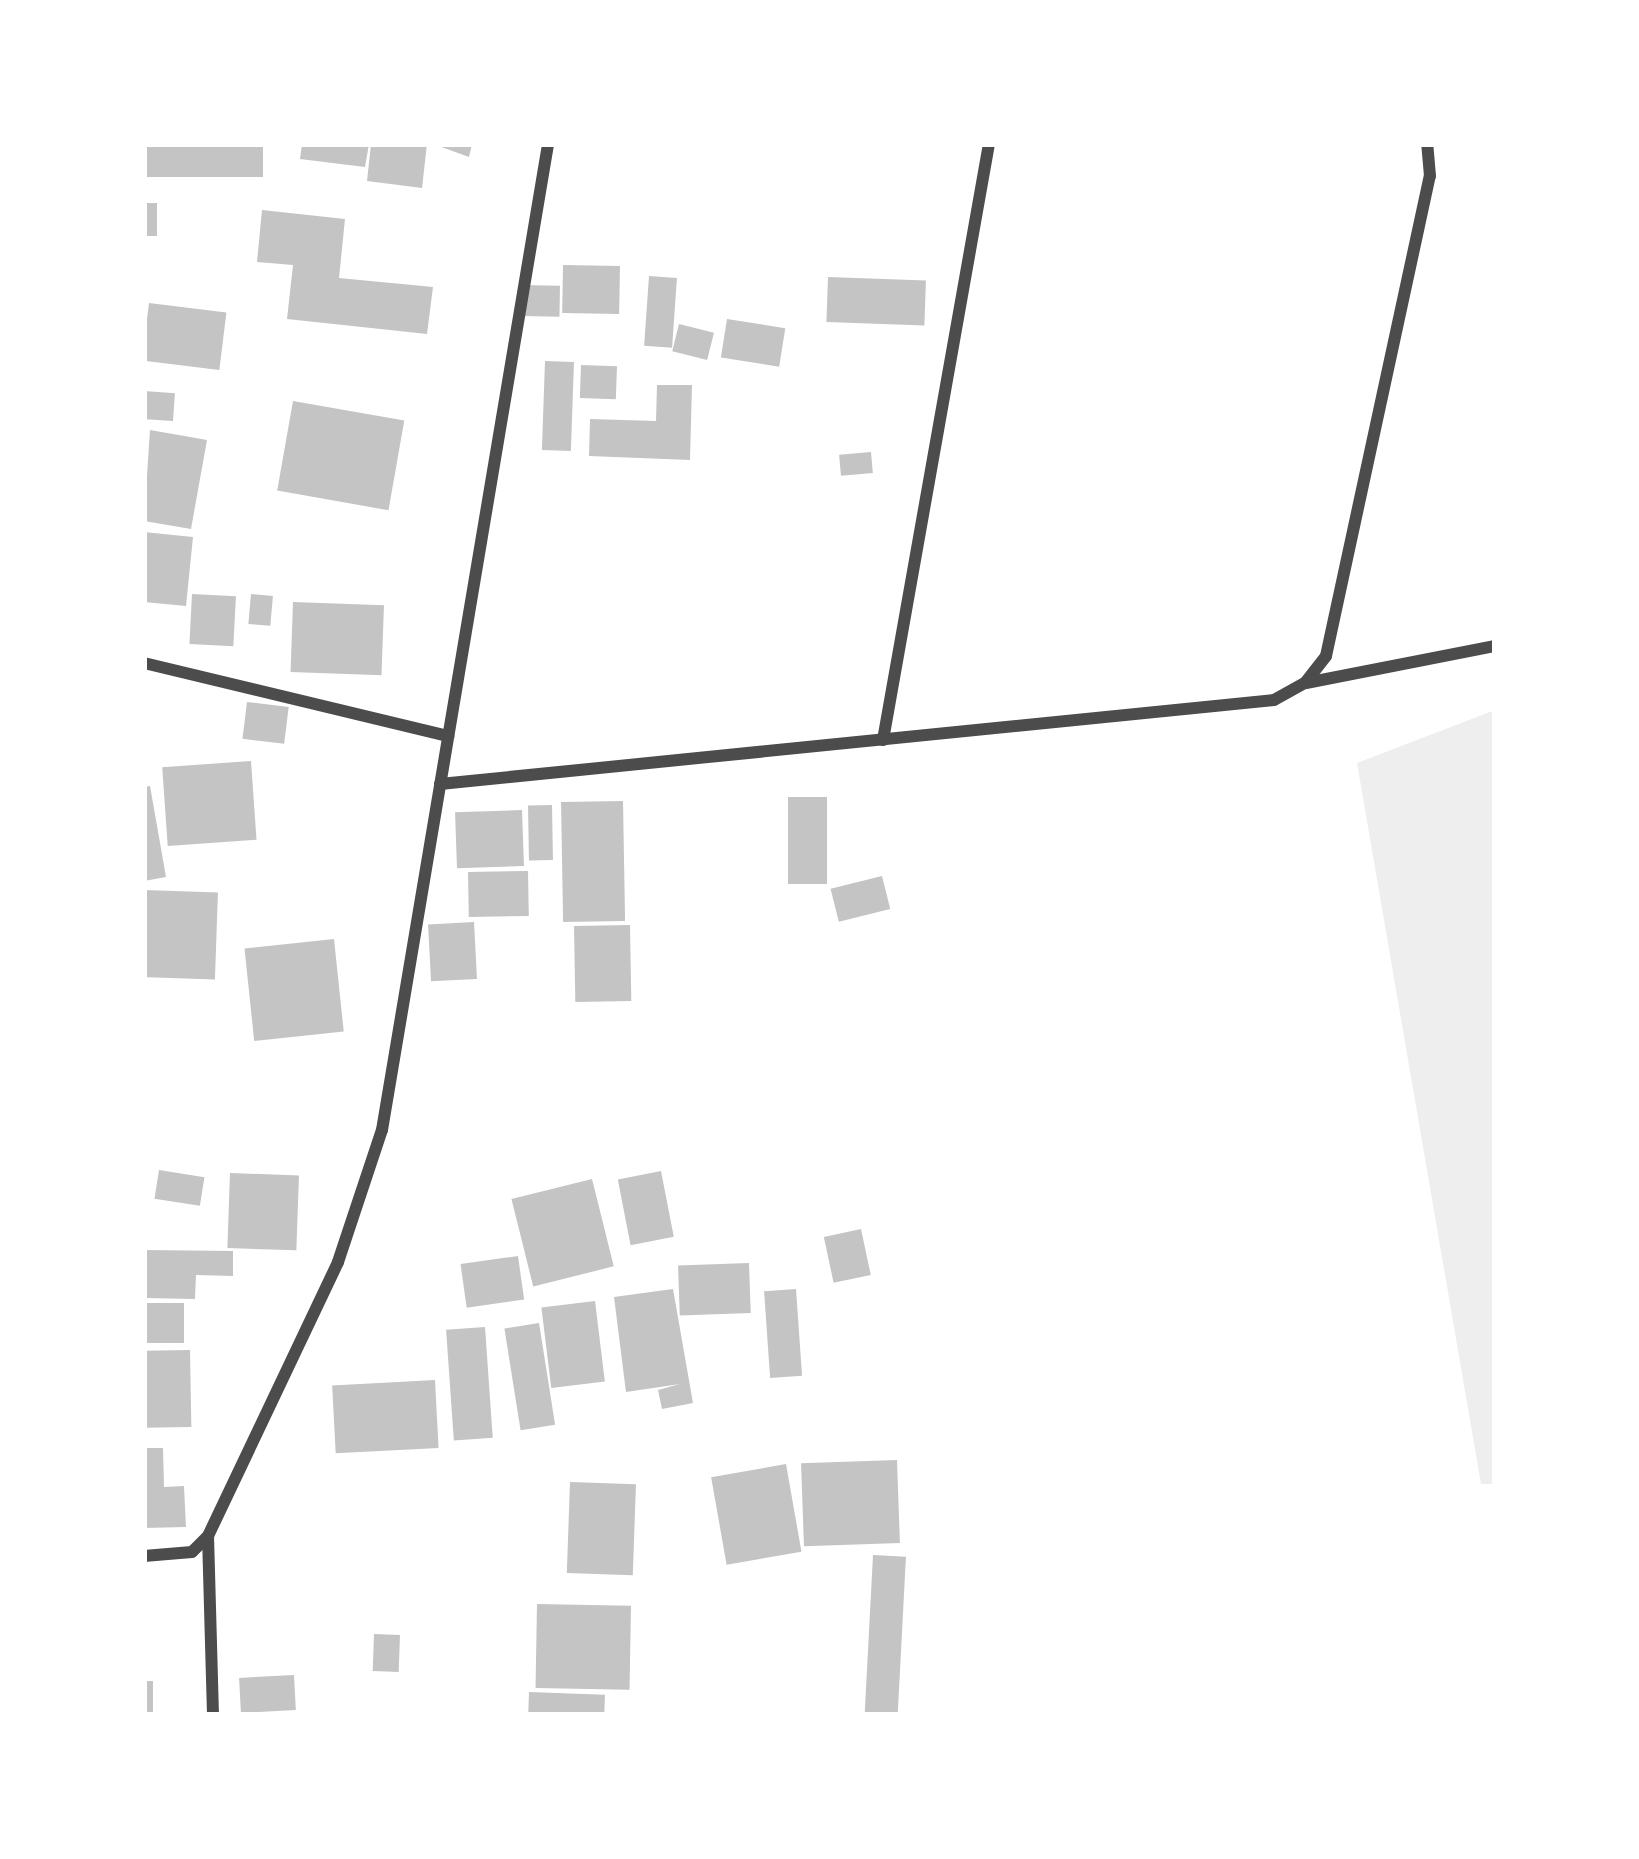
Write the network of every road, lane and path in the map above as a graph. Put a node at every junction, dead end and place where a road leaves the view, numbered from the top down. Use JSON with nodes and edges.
{"nodes":[{"id":1,"x":548,"y":144,"type":"edge"},
{"id":2,"x":989,"y":144,"type":"edge"},
{"id":3,"x":1427,"y":144,"type":"edge"},
{"id":4,"x":1495,"y":646,"type":"edge"},
{"id":5,"x":144,"y":663,"type":"edge"},
{"id":6,"x":1305,"y":683,"type":"junction"},
{"id":7,"x":448,"y":736,"type":"junction"},
{"id":8,"x":883,"y":740,"type":"junction"},
{"id":9,"x":440,"y":784,"type":"junction"},
{"id":10,"x":208,"y":1536,"type":"junction"},
{"id":11,"x":144,"y":1556,"type":"edge"},
{"id":12,"x":213,"y":1715,"type":"edge"}],
"edges":[{"from":1,"to":7,"type":"street"},
{"from":2,"to":8,"type":"street"},
{"from":3,"to":6,"type":"street"},
{"from":4,"to":6,"type":"street"},
{"from":5,"to":7,"type":"street"},
{"from":6,"to":8,"type":"street"},
{"from":7,"to":9,"type":"street"},
{"from":8,"to":9,"type":"street"},
{"from":9,"to":10,"type":"street"},
{"from":10,"to":11,"type":"street"},
{"from":10,"to":12,"type":"street"}]}
